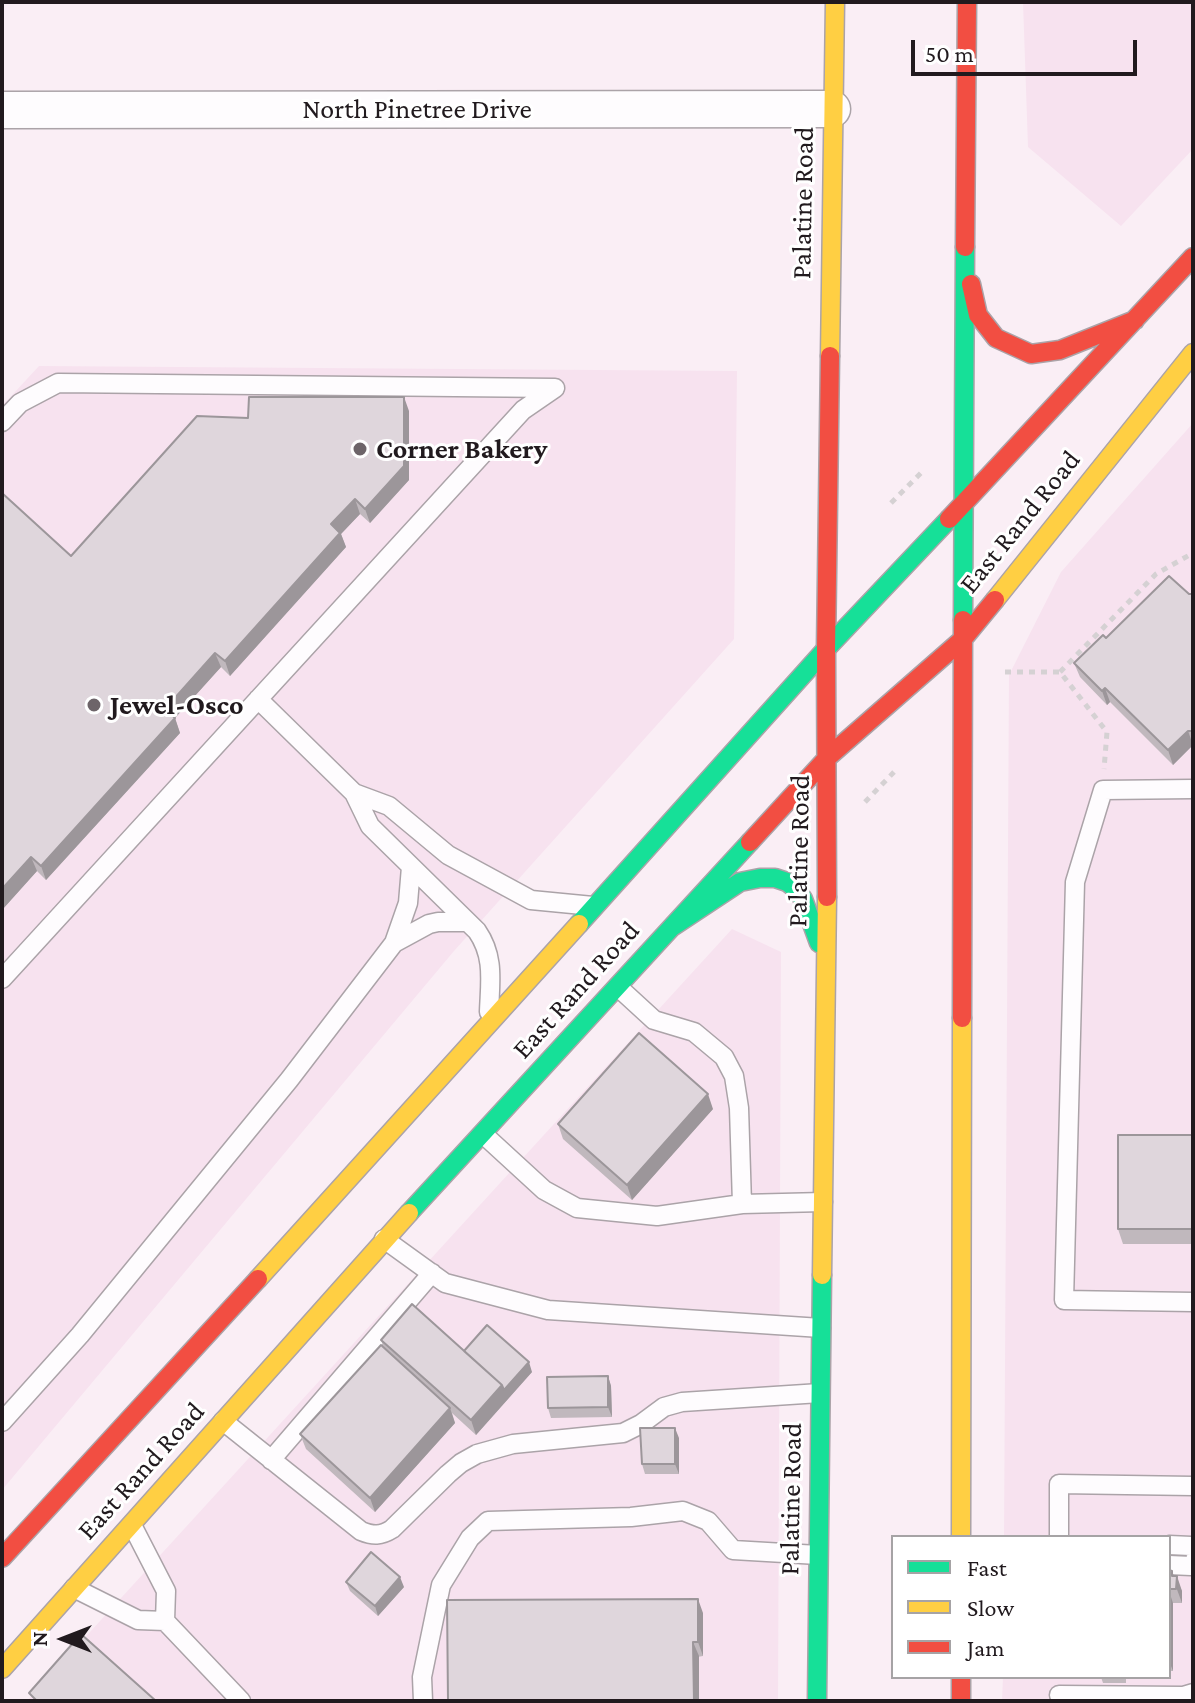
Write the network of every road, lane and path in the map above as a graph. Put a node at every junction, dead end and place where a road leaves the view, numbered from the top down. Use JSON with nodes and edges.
{"nodes":[{"id":1,"x":835,"y":2,"type":"edge"},
{"id":2,"x":967,"y":2,"type":"edge"},
{"id":3,"x":832,"y":109,"type":"junction"},
{"id":4,"x":2,"y":110,"type":"edge"},
{"id":5,"x":966,"y":257,"type":"junction"},
{"id":6,"x":1193,"y":257,"type":"edge"},
{"id":7,"x":1135,"y":320,"type":"junction"},
{"id":8,"x":1193,"y":353,"type":"edge"},
{"id":9,"x":2,"y":422,"type":"edge"},
{"id":10,"x":921,"y":473,"type":"dead end"},
{"id":11,"x":891,"y":503,"type":"dead end"},
{"id":12,"x":964,"y":504,"type":"junction"},
{"id":13,"x":1193,"y":553,"type":"edge"},
{"id":14,"x":963,"y":639,"type":"junction"},
{"id":15,"x":826,"y":649,"type":"junction"},
{"id":16,"x":1005,"y":672,"type":"dead end"},
{"id":17,"x":1060,"y":672,"type":"junction"},
{"id":18,"x":258,"y":699,"type":"junction"},
{"id":19,"x":828,"y":757,"type":"junction"},
{"id":20,"x":894,"y":772,"type":"dead end"},
{"id":21,"x":1193,"y":789,"type":"edge"},
{"id":22,"x":1103,"y":790,"type":"junction"},
{"id":23,"x":354,"y":793,"type":"junction"},
{"id":24,"x":865,"y":802,"type":"dead end"},
{"id":25,"x":411,"y":867,"type":"junction"},
{"id":26,"x":596,"y":906,"type":"junction"},
{"id":27,"x":466,"y":922,"type":"junction"},
{"id":28,"x":672,"y":927,"type":"junction"},
{"id":29,"x":394,"y":943,"type":"junction"},
{"id":30,"x":826,"y":964,"type":"junction"},
{"id":31,"x":2,"y":979,"type":"edge"},
{"id":32,"x":618,"y":987,"type":"junction"},
{"id":33,"x":488,"y":1027,"type":"junction"},
{"id":34,"x":483,"y":1134,"type":"junction"},
{"id":35,"x":823,"y":1202,"type":"junction"},
{"id":36,"x":742,"y":1204,"type":"junction"},
{"id":37,"x":384,"y":1239,"type":"junction"},
{"id":38,"x":432,"y":1273,"type":"junction"},
{"id":39,"x":1193,"y":1302,"type":"edge"},
{"id":40,"x":821,"y":1328,"type":"junction"},
{"id":41,"x":820,"y":1393,"type":"junction"},
{"id":42,"x":223,"y":1421,"type":"junction"},
{"id":43,"x":2,"y":1422,"type":"edge"},
{"id":44,"x":271,"y":1460,"type":"junction"},
{"id":45,"x":1193,"y":1486,"type":"edge"},
{"id":46,"x":132,"y":1524,"type":"junction"},
{"id":47,"x":961,"y":1535,"type":"edge"},
{"id":48,"x":1062,"y":1535,"type":"edge"},
{"id":49,"x":1171,"y":1545,"type":"edge"},
{"id":50,"x":1193,"y":1549,"type":"edge"},
{"id":51,"x":818,"y":1555,"type":"junction"},
{"id":52,"x":2,"y":1558,"type":"edge"},
{"id":53,"x":1193,"y":1563,"type":"edge"},
{"id":54,"x":1171,"y":1565,"type":"edge"},
{"id":55,"x":74,"y":1588,"type":"junction"},
{"id":56,"x":165,"y":1621,"type":"junction"},
{"id":57,"x":2,"y":1669,"type":"edge"},
{"id":58,"x":961,"y":1679,"type":"edge"},
{"id":59,"x":1059,"y":1691,"type":"edge"},
{"id":60,"x":1193,"y":1693,"type":"edge"},
{"id":61,"x":241,"y":1701,"type":"edge"},
{"id":62,"x":423,"y":1701,"type":"edge"},
{"id":63,"x":817,"y":1701,"type":"edge"},
{"id":64,"x":961,"y":1701,"type":"edge"}],
"edges":[{"from":1,"to":3,"type":"main road","name":"Palatine Road"},
{"from":2,"to":5,"type":"main road"},
{"from":3,"to":4,"type":"street","name":"North Pinetree Drive"},
{"from":3,"to":15,"type":"main road","name":"Palatine Road"},
{"from":5,"to":7,"type":"main road"},
{"from":5,"to":12,"type":"main road"},
{"from":6,"to":7,"type":"main road","name":"East Rand Road"},
{"from":7,"to":12,"type":"main road","name":"East Rand Road"},
{"from":8,"to":14,"type":"main road","name":"East Rand Road"},
{"from":9,"to":18,"type":"lane"},
{"from":10,"to":11,"type":"path"},
{"from":12,"to":14,"type":"main road"},
{"from":12,"to":15,"type":"main road","name":"East Rand Road"},
{"from":13,"to":17,"type":"path"},
{"from":14,"to":19,"type":"main road","name":"East Rand Road"},
{"from":14,"to":47,"type":"main road"},
{"from":15,"to":19,"type":"main road","name":"Palatine Road"},
{"from":15,"to":26,"type":"main road","name":"East Rand Road"},
{"from":16,"to":17,"type":"path"},
{"from":17,"to":22,"type":"path"},
{"from":18,"to":23,"type":"lane"},
{"from":18,"to":31,"type":"lane"},
{"from":19,"to":28,"type":"main road","name":"East Rand Road"},
{"from":19,"to":30,"type":"main road","name":"Palatine Road"},
{"from":20,"to":24,"type":"path"},
{"from":21,"to":22,"type":"lane"},
{"from":22,"to":39,"type":"lane"},
{"from":23,"to":25,"type":"lane"},
{"from":23,"to":26,"type":"lane"},
{"from":25,"to":27,"type":"lane"},
{"from":25,"to":29,"type":"lane"},
{"from":26,"to":33,"type":"main road","name":"East Rand Road"},
{"from":27,"to":29,"type":"lane"},
{"from":27,"to":33,"type":"lane"},
{"from":28,"to":30,"type":"main road"},
{"from":28,"to":32,"type":"main road","name":"East Rand Road"},
{"from":29,"to":43,"type":"lane"},
{"from":30,"to":35,"type":"main road","name":"Palatine Road"},
{"from":32,"to":34,"type":"main road","name":"East Rand Road"},
{"from":32,"to":36,"type":"lane"},
{"from":33,"to":52,"type":"main road","name":"East Rand Road"},
{"from":34,"to":36,"type":"lane"},
{"from":34,"to":37,"type":"main road","name":"East Rand Road"},
{"from":35,"to":36,"type":"lane"},
{"from":35,"to":40,"type":"main road","name":"Palatine Road"},
{"from":37,"to":38,"type":"lane"},
{"from":37,"to":42,"type":"main road","name":"East Rand Road"},
{"from":38,"to":40,"type":"lane"},
{"from":38,"to":44,"type":"lane"},
{"from":40,"to":41,"type":"main road","name":"Palatine Road"},
{"from":41,"to":44,"type":"lane"},
{"from":41,"to":51,"type":"main road","name":"Palatine Road"},
{"from":42,"to":44,"type":"lane"},
{"from":42,"to":46,"type":"main road","name":"East Rand Road"},
{"from":45,"to":48,"type":"lane"},
{"from":46,"to":55,"type":"main road","name":"East Rand Road"},
{"from":46,"to":56,"type":"lane"},
{"from":49,"to":50,"type":"lane"},
{"from":51,"to":62,"type":"lane"},
{"from":51,"to":63,"type":"main road","name":"Palatine Road"},
{"from":53,"to":54,"type":"lane"},
{"from":55,"to":56,"type":"lane"},
{"from":55,"to":57,"type":"main road","name":"East Rand Road"},
{"from":56,"to":61,"type":"lane"},
{"from":58,"to":64,"type":"main road"},
{"from":59,"to":60,"type":"lane"}]}
